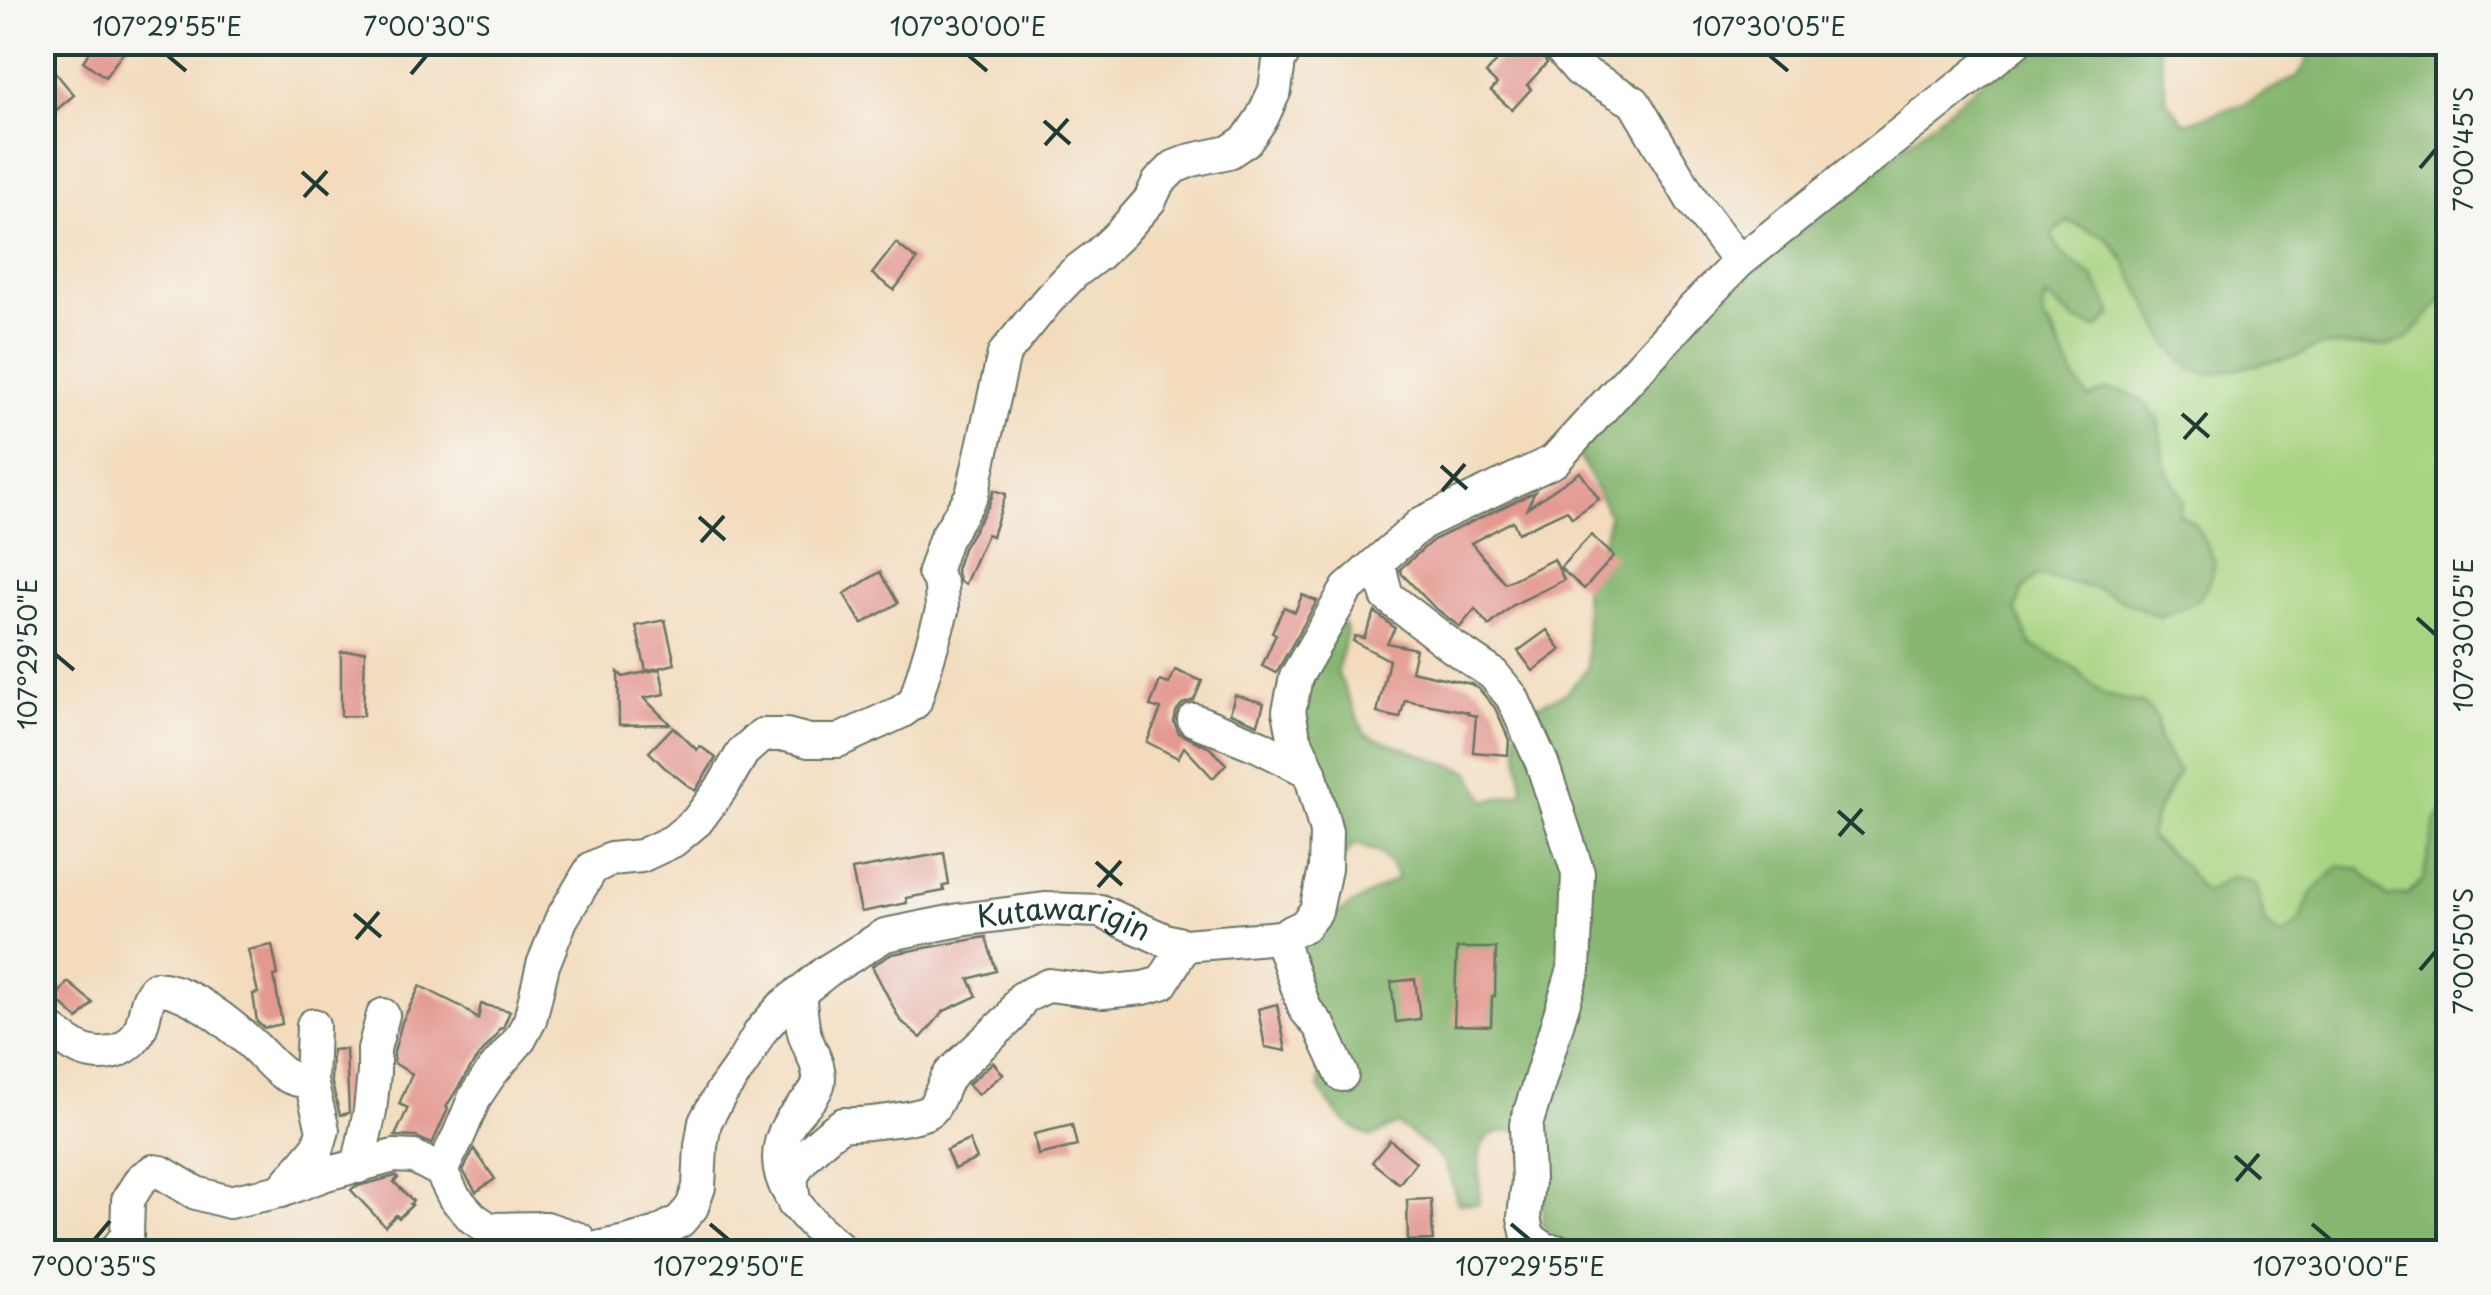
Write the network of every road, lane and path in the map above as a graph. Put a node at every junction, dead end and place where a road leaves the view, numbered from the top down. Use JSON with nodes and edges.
{"nodes":[{"id":1,"x":1290,"y":42,"type":"edge"},
{"id":2,"x":1556,"y":42,"type":"edge"},
{"id":3,"x":2016,"y":42,"type":"edge"},
{"id":4,"x":1739,"y":262,"type":"junction"},
{"id":5,"x":1378,"y":562,"type":"junction"},
{"id":6,"x":1194,"y":720,"type":"dead end"},
{"id":7,"x":1310,"y":772,"type":"junction"},
{"id":8,"x":1280,"y":937,"type":"junction"},
{"id":9,"x":1184,"y":945,"type":"junction"},
{"id":10,"x":799,"y":994,"type":"junction"},
{"id":11,"x":382,"y":1014,"type":"dead end"},
{"id":12,"x":313,"y":1025,"type":"dead end"},
{"id":13,"x":42,"y":1026,"type":"edge"},
{"id":14,"x":1342,"y":1076,"type":"dead end"},
{"id":15,"x":310,"y":1082,"type":"junction"},
{"id":16,"x":358,"y":1166,"type":"junction"},
{"id":17,"x":441,"y":1171,"type":"junction"},
{"id":18,"x":281,"y":1191,"type":"junction"},
{"id":19,"x":794,"y":1204,"type":"junction"},
{"id":20,"x":602,"y":1247,"type":"junction"},
{"id":21,"x":114,"y":1252,"type":"edge"},
{"id":22,"x":525,"y":1252,"type":"edge"},
{"id":23,"x":844,"y":1252,"type":"edge"},
{"id":24,"x":1562,"y":1252,"type":"edge"}],
"edges":[{"from":1,"to":17,"type":"street"},
{"from":2,"to":4,"type":"street"},
{"from":3,"to":4,"type":"street"},
{"from":4,"to":5,"type":"street"},
{"from":5,"to":7,"type":"street"},
{"from":5,"to":24,"type":"street"},
{"from":6,"to":7,"type":"street"},
{"from":7,"to":8,"type":"street"},
{"from":8,"to":9,"type":"street","name":"Kutawarigin"},
{"from":8,"to":14,"type":"street"},
{"from":9,"to":10,"type":"street","name":"Kutawarigin"},
{"from":9,"to":19,"type":"street"},
{"from":10,"to":19,"type":"street"},
{"from":10,"to":20,"type":"street","name":"Kutawarigin"},
{"from":11,"to":16,"type":"street"},
{"from":12,"to":15,"type":"street"},
{"from":13,"to":15,"type":"street"},
{"from":15,"to":18,"type":"street"},
{"from":16,"to":17,"type":"street"},
{"from":16,"to":18,"type":"street"},
{"from":17,"to":20,"type":"street"},
{"from":18,"to":21,"type":"street"},
{"from":19,"to":23,"type":"street"},
{"from":20,"to":22,"type":"street","name":"Kutawarigin"}]}
